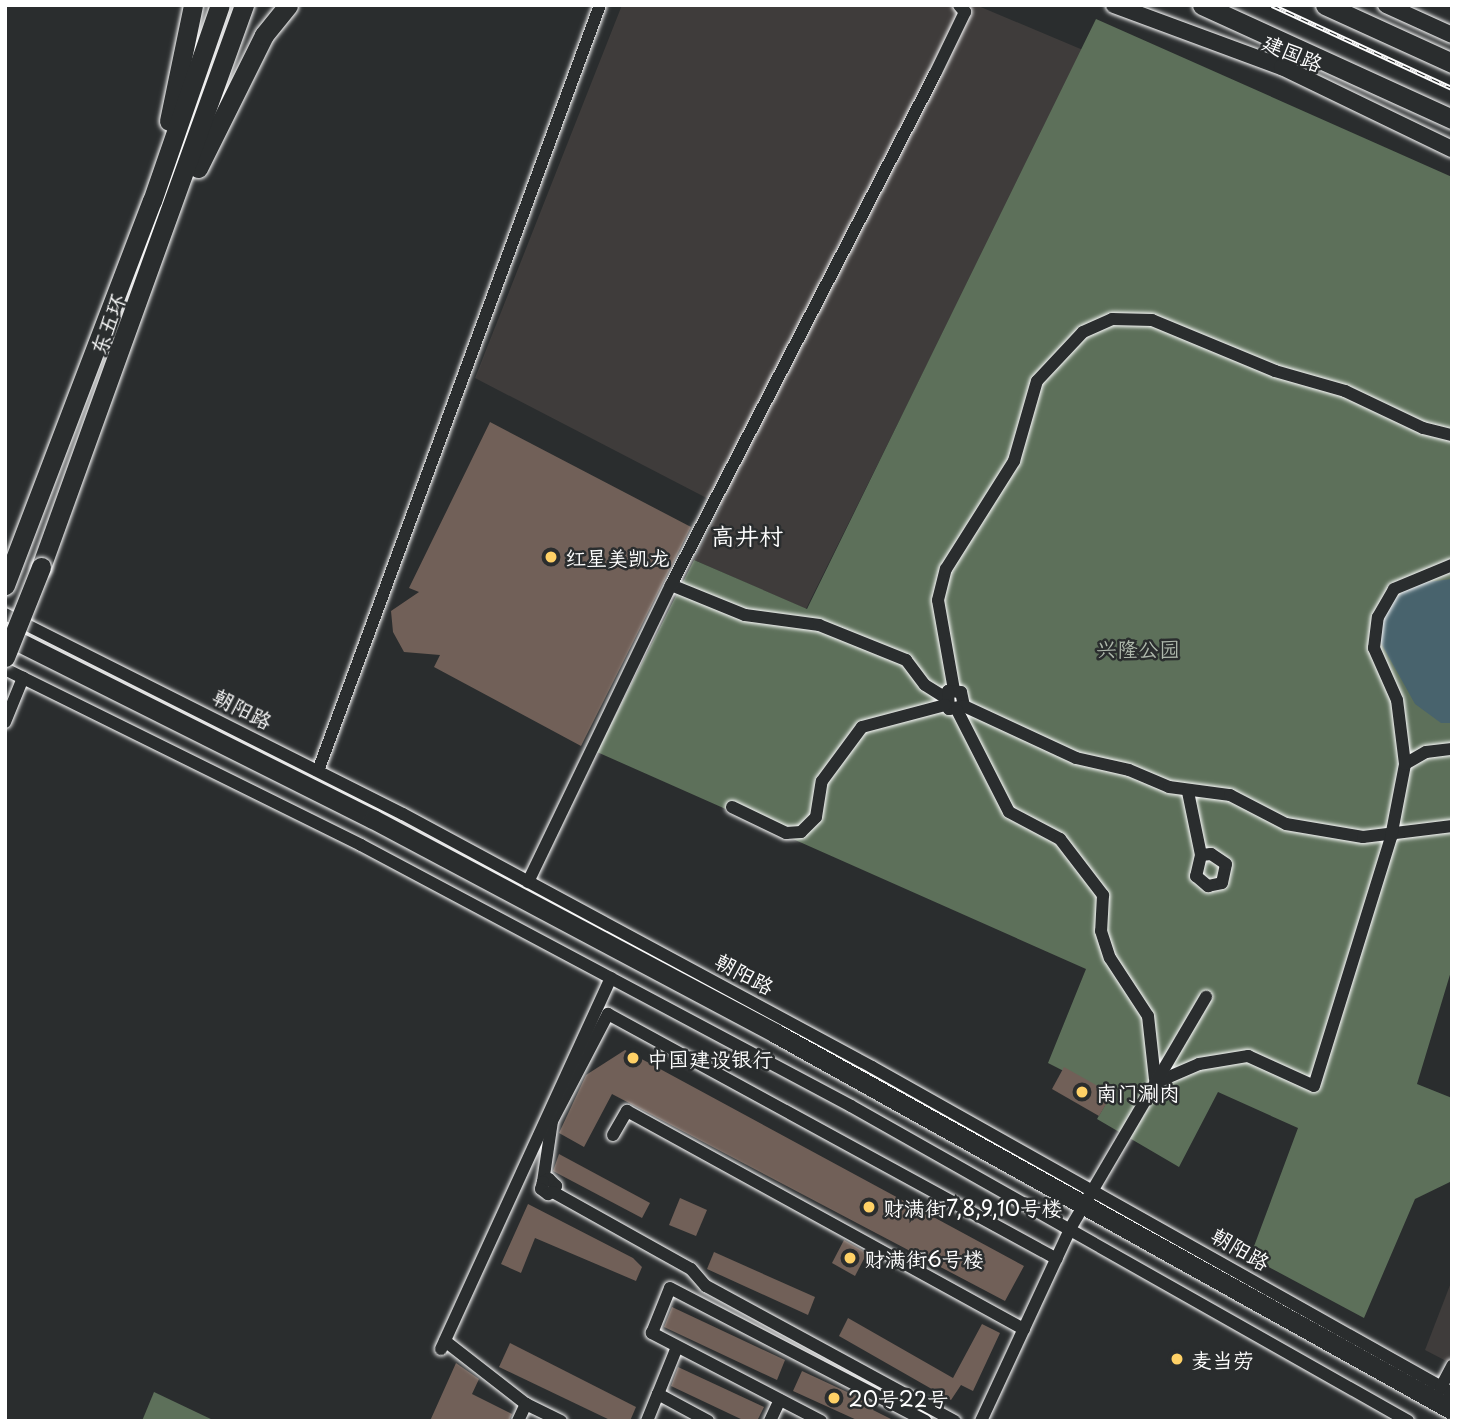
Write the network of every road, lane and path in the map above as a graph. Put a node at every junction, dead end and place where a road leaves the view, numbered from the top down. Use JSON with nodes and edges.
{"nodes":[{"id":1,"x":193,"y":5,"type":"edge"},
{"id":2,"x":220,"y":5,"type":"edge"},
{"id":3,"x":244,"y":5,"type":"edge"},
{"id":4,"x":288,"y":5,"type":"edge"},
{"id":5,"x":600,"y":5,"type":"edge"},
{"id":6,"x":959,"y":5,"type":"edge"},
{"id":7,"x":1114,"y":5,"type":"edge"},
{"id":8,"x":1202,"y":5,"type":"edge"},
{"id":9,"x":1325,"y":5,"type":"edge"},
{"id":10,"x":1334,"y":5,"type":"edge"},
{"id":11,"x":1386,"y":5,"type":"edge"},
{"id":12,"x":1452,"y":35,"type":"edge"},
{"id":13,"x":1452,"y":52,"type":"edge"},
{"id":14,"x":1309,"y":53,"type":"junction"},
{"id":15,"x":1452,"y":63,"type":"edge"},
{"id":16,"x":1452,"y":119,"type":"edge"},
{"id":17,"x":1452,"y":134,"type":"edge"},
{"id":18,"x":1452,"y":149,"type":"edge"},
{"id":19,"x":152,"y":201,"type":"junction"},
{"id":20,"x":159,"y":248,"type":"junction"},
{"id":21,"x":1452,"y":435,"type":"edge"},
{"id":22,"x":1452,"y":565,"type":"edge"},
{"id":23,"x":5,"y":585,"type":"edge"},
{"id":24,"x":671,"y":585,"type":"junction"},
{"id":25,"x":5,"y":614,"type":"edge"},
{"id":26,"x":5,"y":635,"type":"edge"},
{"id":27,"x":5,"y":646,"type":"edge"},
{"id":28,"x":5,"y":657,"type":"edge"},
{"id":29,"x":5,"y":669,"type":"edge"},
{"id":30,"x":23,"y":678,"type":"junction"},
{"id":31,"x":953,"y":702,"type":"junction"},
{"id":32,"x":5,"y":722,"type":"edge"},
{"id":33,"x":1452,"y":749,"type":"edge"},
{"id":34,"x":1405,"y":764,"type":"junction"},
{"id":35,"x":318,"y":771,"type":"junction"},
{"id":36,"x":1188,"y":792,"type":"junction"},
{"id":37,"x":732,"y":807,"type":"dead end"},
{"id":38,"x":1452,"y":826,"type":"edge"},
{"id":39,"x":1391,"y":837,"type":"junction"},
{"id":40,"x":1201,"y":855,"type":"dead end"},
{"id":41,"x":528,"y":882,"type":"junction"},
{"id":42,"x":611,"y":978,"type":"junction"},
{"id":43,"x":1206,"y":996,"type":"dead end"},
{"id":44,"x":1155,"y":1083,"type":"junction"},
{"id":45,"x":614,"y":1135,"type":"dead end"},
{"id":46,"x":1081,"y":1209,"type":"junction"},
{"id":47,"x":1057,"y":1259,"type":"junction"},
{"id":48,"x":1024,"y":1329,"type":"junction"},
{"id":49,"x":677,"y":1347,"type":"junction"},
{"id":50,"x":1452,"y":1366,"type":"edge"},
{"id":51,"x":1446,"y":1390,"type":"edge"},
{"id":52,"x":659,"y":1394,"type":"junction"},
{"id":53,"x":780,"y":1400,"type":"junction"},
{"id":54,"x":526,"y":1404,"type":"junction"},
{"id":55,"x":1452,"y":1410,"type":"edge"},
{"id":56,"x":518,"y":1421,"type":"edge"},
{"id":57,"x":561,"y":1421,"type":"edge"},
{"id":58,"x":647,"y":1421,"type":"edge"},
{"id":59,"x":708,"y":1421,"type":"edge"},
{"id":60,"x":771,"y":1421,"type":"edge"},
{"id":61,"x":821,"y":1421,"type":"edge"},
{"id":62,"x":926,"y":1421,"type":"edge"},
{"id":63,"x":955,"y":1421,"type":"edge"},
{"id":64,"x":981,"y":1421,"type":"edge"},
{"id":65,"x":1408,"y":1421,"type":"edge"},
{"id":66,"x":1444,"y":1421,"type":"edge"}],
"edges":[{"from":1,"to":19,"type":"highway"},
{"from":2,"to":19,"type":"highway","name":"东五环"},
{"from":3,"to":20,"type":"highway","name":"东五环"},
{"from":4,"to":20,"type":"highway"},
{"from":5,"to":35,"type":"street"},
{"from":6,"to":24,"type":"street"},
{"from":7,"to":18,"type":"main road","name":"建国路"},
{"from":8,"to":14,"type":"highway"},
{"from":9,"to":15,"type":"highway"},
{"from":10,"to":13,"type":"highway"},
{"from":11,"to":12,"type":"main road"},
{"from":14,"to":16,"type":"highway"},
{"from":14,"to":17,"type":"highway"},
{"from":19,"to":23,"type":"highway","name":"东五环"},
{"from":20,"to":28,"type":"highway","name":"东五环","bridge":true},
{"from":21,"to":31,"type":"street"},
{"from":22,"to":34,"type":"street"},
{"from":24,"to":31,"type":"street"},
{"from":24,"to":41,"type":"street"},
{"from":25,"to":35,"type":"street","name":"朝阳路"},
{"from":26,"to":46,"type":"highway","name":"朝阳路"},
{"from":27,"to":46,"type":"highway","name":"朝阳路"},
{"from":29,"to":30,"type":"street","name":"朝阳路"},
{"from":30,"to":32,"type":"street"},
{"from":30,"to":42,"type":"street","name":"朝阳路"},
{"from":31,"to":36,"type":"street"},
{"from":31,"to":37,"type":"street"},
{"from":31,"to":44,"type":"street"},
{"from":33,"to":34,"type":"street"},
{"from":34,"to":39,"type":"street"},
{"from":35,"to":41,"type":"street","name":"朝阳路"},
{"from":36,"to":39,"type":"street"},
{"from":36,"to":40,"type":"street"},
{"from":38,"to":39,"type":"street"},
{"from":39,"to":44,"type":"street"},
{"from":41,"to":46,"type":"street","name":"朝阳路"},
{"from":42,"to":46,"type":"street","name":"朝阳路"},
{"from":42,"to":54,"type":"street"},
{"from":43,"to":44,"type":"street"},
{"from":44,"to":46,"type":"street"},
{"from":45,"to":48,"type":"street"},
{"from":46,"to":47,"type":"street"},
{"from":46,"to":51,"type":"street","name":"朝阳路"},
{"from":46,"to":55,"type":"highway","name":"朝阳路"},
{"from":46,"to":65,"type":"street","name":"朝阳路"},
{"from":46,"to":66,"type":"highway","name":"朝阳路"},
{"from":47,"to":48,"type":"street"},
{"from":47,"to":63,"type":"street"},
{"from":48,"to":64,"type":"street"},
{"from":49,"to":52,"type":"street"},
{"from":49,"to":53,"type":"street"},
{"from":49,"to":62,"type":"street"},
{"from":50,"to":51,"type":"street"},
{"from":52,"to":58,"type":"street"},
{"from":52,"to":59,"type":"street"},
{"from":53,"to":60,"type":"street"},
{"from":53,"to":61,"type":"street"},
{"from":54,"to":56,"type":"street"},
{"from":54,"to":57,"type":"street"}]}
